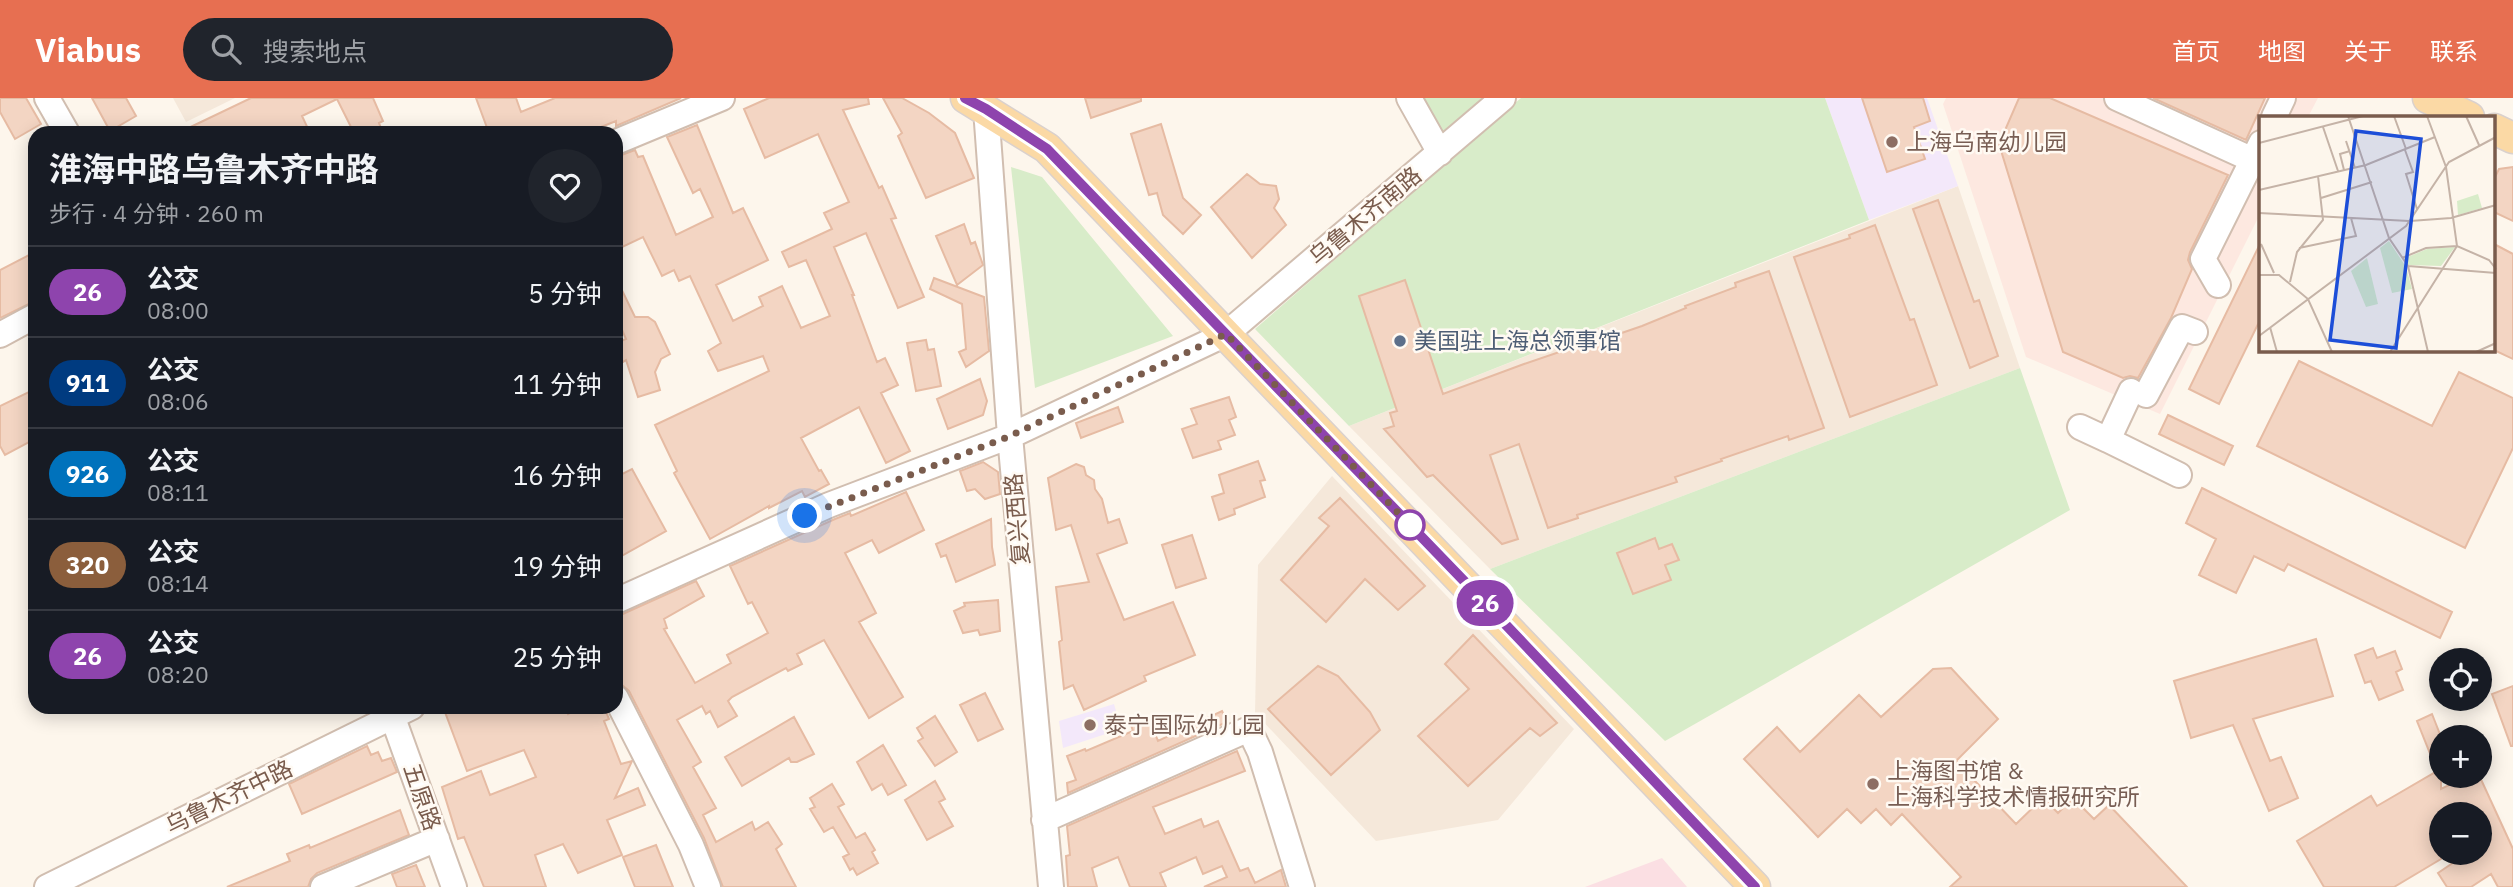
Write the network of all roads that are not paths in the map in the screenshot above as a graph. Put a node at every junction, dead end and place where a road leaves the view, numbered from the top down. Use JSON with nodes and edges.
{"nodes":[{"id":1,"x":47,"y":98,"type":"edge"},
{"id":2,"x":722,"y":98,"type":"edge"},
{"id":3,"x":1409,"y":98,"type":"edge"},
{"id":4,"x":1503,"y":98,"type":"edge"},
{"id":5,"x":2117,"y":98,"type":"edge"},
{"id":6,"x":2283,"y":98,"type":"edge"},
{"id":7,"x":2428,"y":98,"type":"edge"},
{"id":8,"x":979,"y":102,"type":"edge"},
{"id":9,"x":2274,"y":116,"type":"edge"},
{"id":10,"x":2467,"y":116,"type":"edge"},
{"id":11,"x":63,"y":126,"type":"edge"},
{"id":12,"x":2496,"y":130,"type":"edge"},
{"id":13,"x":2513,"y":138,"type":"edge"},
{"id":14,"x":623,"y":139,"type":"edge"},
{"id":15,"x":2257,"y":151,"type":"edge"},
{"id":16,"x":1440,"y":153,"type":"junction"},
{"id":17,"x":2218,"y":285,"type":"dead end"},
{"id":18,"x":28,"y":320,"type":"edge"},
{"id":19,"x":2195,"y":332,"type":"dead end"},
{"id":20,"x":1226,"y":334,"type":"junction"},
{"id":21,"x":0,"y":335,"type":"edge"},
{"id":22,"x":2080,"y":427,"type":"dead end"},
{"id":23,"x":1010,"y":436,"type":"junction"},
{"id":24,"x":2108,"y":440,"type":"junction"},
{"id":25,"x":2179,"y":475,"type":"dead end"},
{"id":26,"x":623,"y":598,"type":"edge"},
{"id":27,"x":623,"y":712,"type":"edge"},
{"id":28,"x":390,"y":714,"type":"edge"},
{"id":29,"x":399,"y":714,"type":"edge"},
{"id":30,"x":1044,"y":820,"type":"junction"},
{"id":31,"x":437,"y":839,"type":"junction"},
{"id":32,"x":47,"y":887,"type":"edge"},
{"id":33,"x":323,"y":887,"type":"edge"},
{"id":34,"x":454,"y":887,"type":"edge"},
{"id":35,"x":708,"y":887,"type":"edge"},
{"id":36,"x":1051,"y":887,"type":"edge"},
{"id":37,"x":1303,"y":887,"type":"edge"},
{"id":38,"x":1755,"y":887,"type":"edge"}],
"edges":[{"from":1,"to":11,"type":"street"},
{"from":2,"to":14,"type":"street"},
{"from":3,"to":16,"type":"street"},
{"from":4,"to":16,"type":"street","name":"乌鲁木齐南路"},
{"from":5,"to":15,"type":"street"},
{"from":6,"to":9,"type":"street"},
{"from":7,"to":10,"type":"main road"},
{"from":8,"to":20,"type":"main road"},
{"from":8,"to":23,"type":"street","name":"复兴西路"},
{"from":12,"to":13,"type":"main road"},
{"from":15,"to":17,"type":"street"},
{"from":16,"to":20,"type":"street","name":"乌鲁木齐南路"},
{"from":18,"to":21,"type":"street"},
{"from":19,"to":24,"type":"street"},
{"from":20,"to":23,"type":"street"},
{"from":20,"to":38,"type":"main road"},
{"from":22,"to":24,"type":"street"},
{"from":23,"to":26,"type":"street"},
{"from":23,"to":30,"type":"street","name":"复兴西路"},
{"from":24,"to":25,"type":"street"},
{"from":27,"to":35,"type":"street"},
{"from":28,"to":32,"type":"street","name":"乌鲁木齐中路"},
{"from":29,"to":31,"type":"street","name":"五原路"},
{"from":30,"to":36,"type":"street","name":"复兴西路"},
{"from":30,"to":37,"type":"street"},
{"from":31,"to":33,"type":"street"},
{"from":31,"to":34,"type":"street","name":"五原路"}]}
